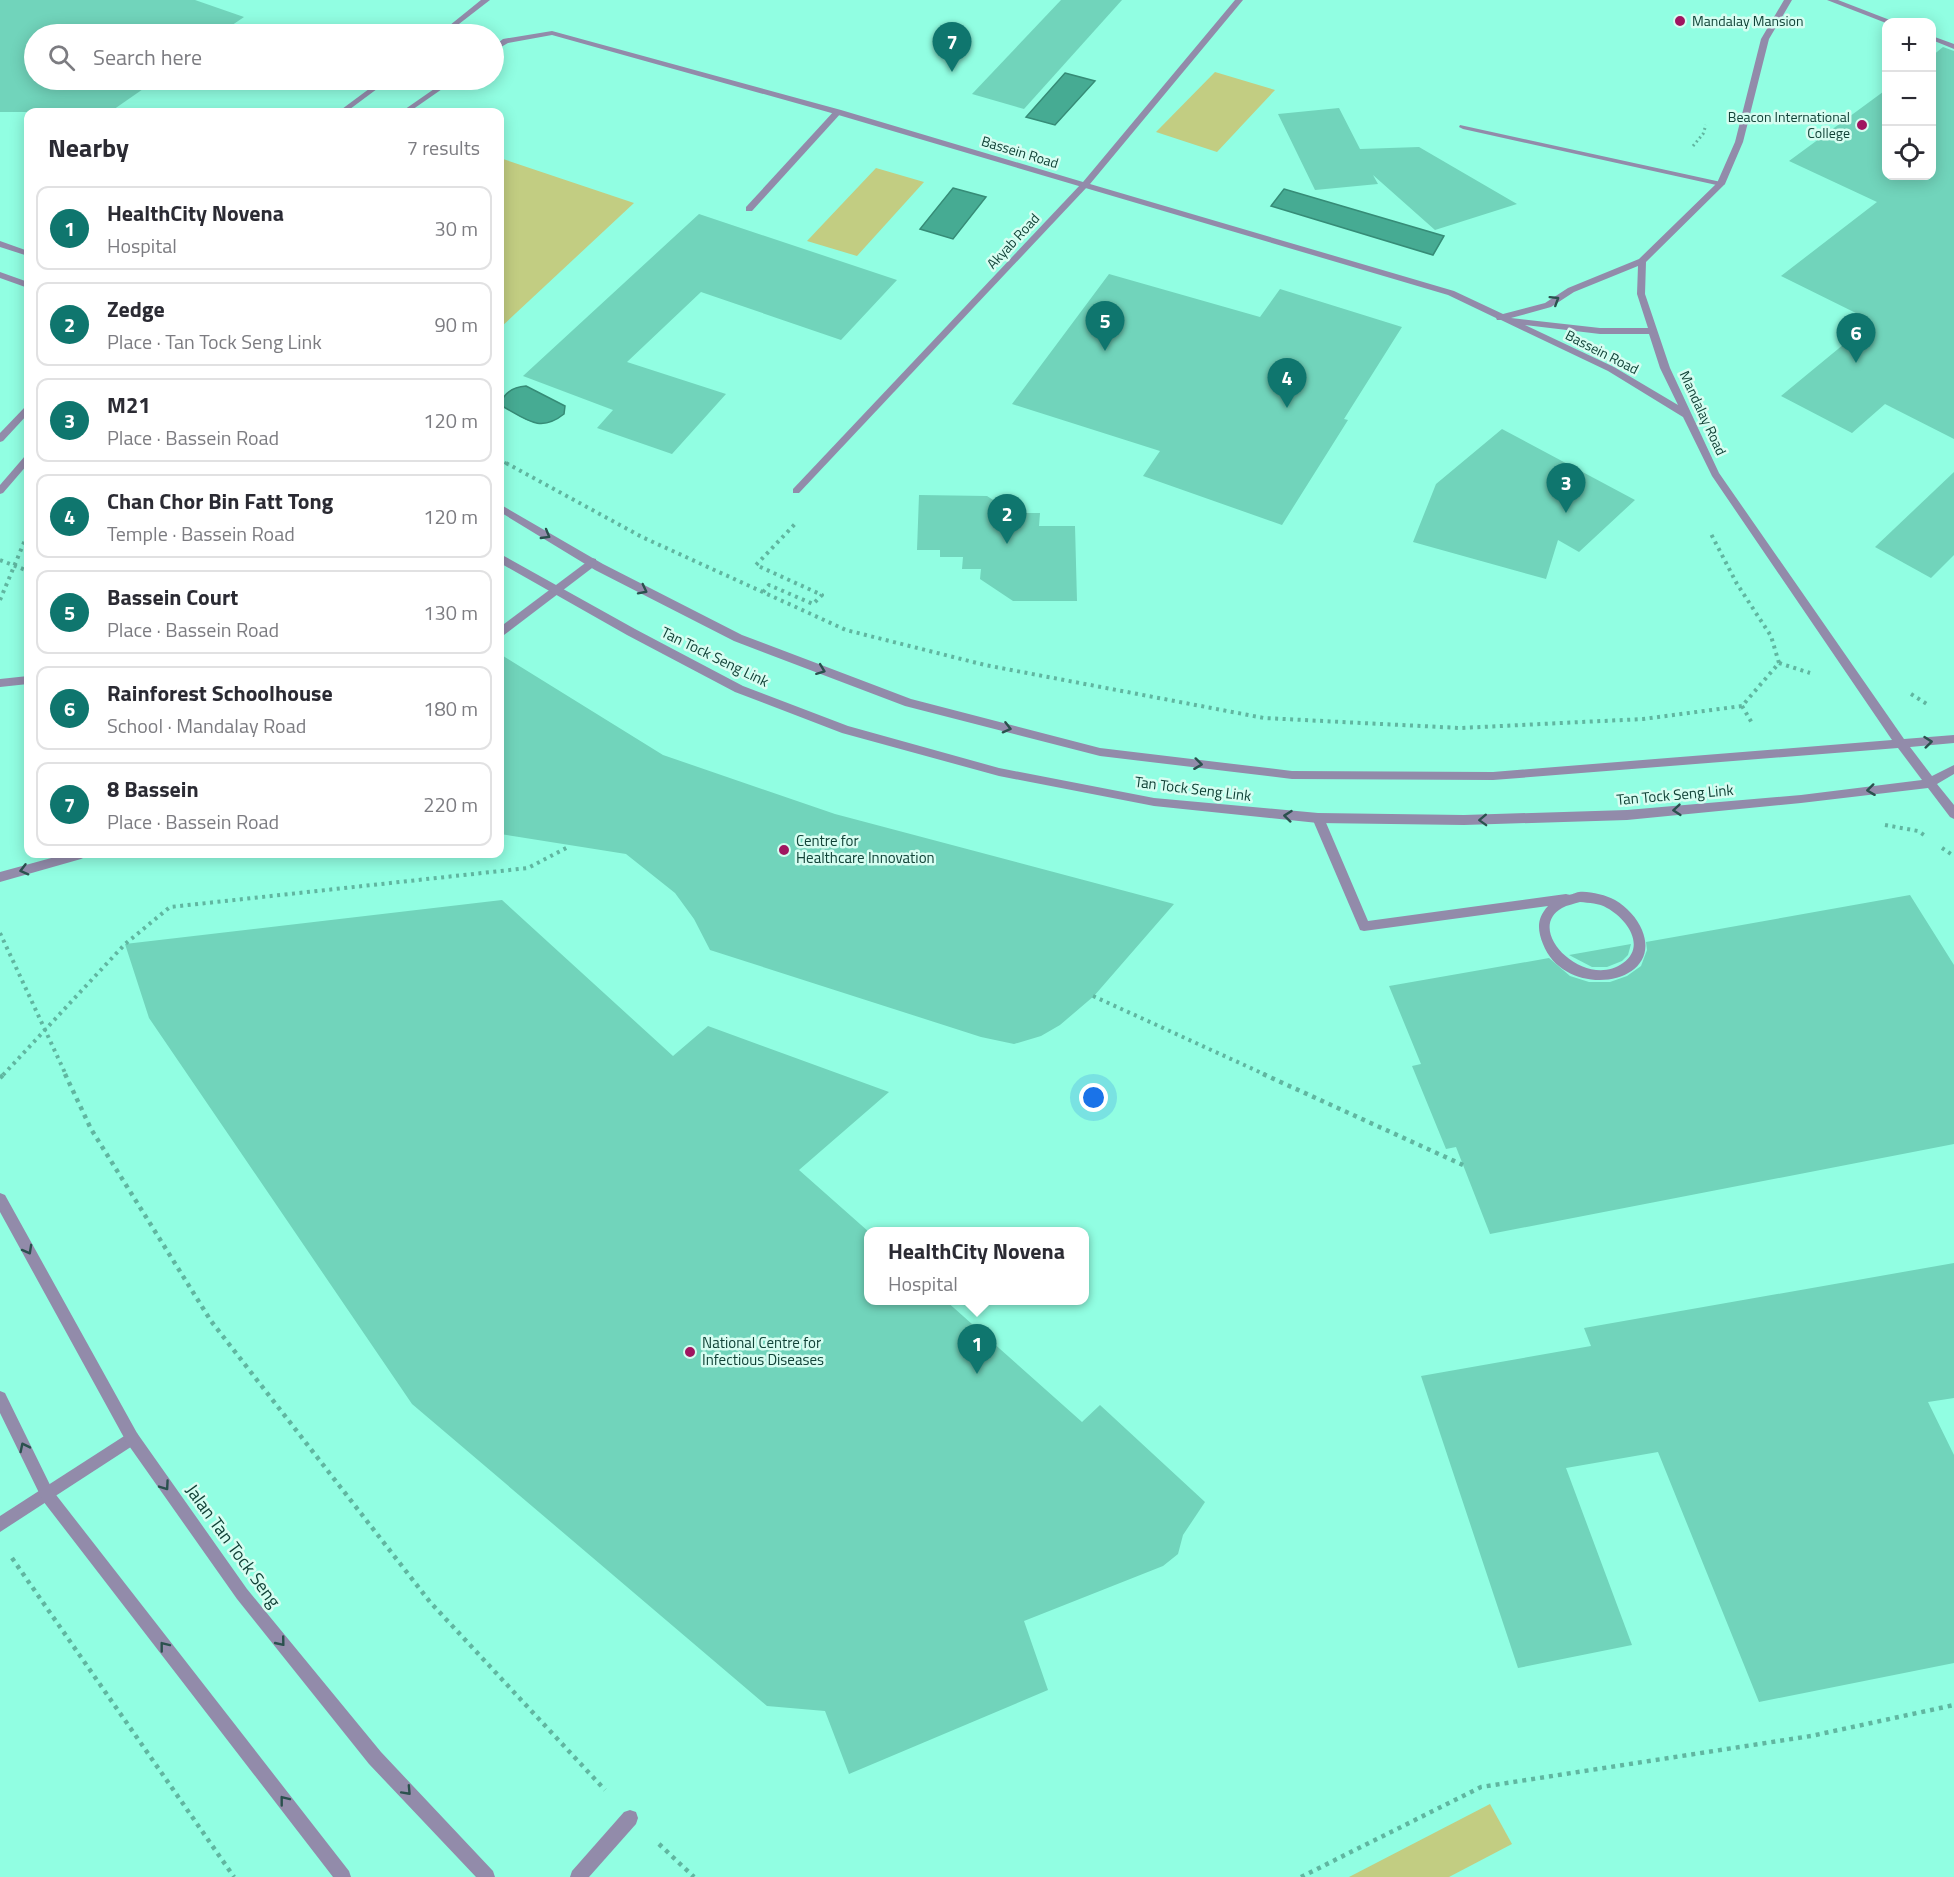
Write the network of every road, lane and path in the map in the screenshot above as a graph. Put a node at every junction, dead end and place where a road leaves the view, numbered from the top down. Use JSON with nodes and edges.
{"nodes":[{"id":1,"x":474,"y":0,"type":"edge"},
{"id":2,"x":1239,"y":0,"type":"edge"},
{"id":3,"x":1788,"y":0,"type":"edge"},
{"id":4,"x":1831,"y":0,"type":"edge"},
{"id":5,"x":485,"y":1,"type":"edge"},
{"id":6,"x":1882,"y":19,"type":"edge"},
{"id":7,"x":455,"y":24,"type":"edge"},
{"id":8,"x":1936,"y":40,"type":"edge"},
{"id":9,"x":504,"y":42,"type":"edge"},
{"id":10,"x":1954,"y":47,"type":"edge"},
{"id":11,"x":372,"y":90,"type":"edge"},
{"id":12,"x":437,"y":90,"type":"edge"},
{"id":13,"x":347,"y":108,"type":"edge"},
{"id":14,"x":411,"y":108,"type":"edge"},
{"id":15,"x":838,"y":112,"type":"junction"},
{"id":16,"x":1706,"y":123,"type":"dead end"},
{"id":17,"x":1463,"y":127,"type":"dead end"},
{"id":18,"x":1671,"y":173,"type":"junction"},
{"id":19,"x":1721,"y":184,"type":"junction"},
{"id":20,"x":1084,"y":186,"type":"junction"},
{"id":21,"x":749,"y":209,"type":"dead end"},
{"id":22,"x":0,"y":244,"type":"edge"},
{"id":23,"x":24,"y":253,"type":"edge"},
{"id":24,"x":1642,"y":261,"type":"junction"},
{"id":25,"x":0,"y":275,"type":"edge"},
{"id":26,"x":24,"y":284,"type":"edge"},
{"id":27,"x":1500,"y":318,"type":"junction"},
{"id":28,"x":1653,"y":332,"type":"junction"},
{"id":29,"x":24,"y":413,"type":"edge"},
{"id":30,"x":1689,"y":416,"type":"junction"},
{"id":31,"x":0,"y":440,"type":"edge"},
{"id":32,"x":504,"y":462,"type":"edge"},
{"id":33,"x":24,"y":463,"type":"edge"},
{"id":34,"x":0,"y":491,"type":"edge"},
{"id":35,"x":796,"y":491,"type":"dead end"},
{"id":36,"x":504,"y":510,"type":"edge"},
{"id":37,"x":1707,"y":526,"type":"dead end"},
{"id":38,"x":24,"y":543,"type":"edge"},
{"id":39,"x":0,"y":560,"type":"edge"},
{"id":40,"x":504,"y":561,"type":"edge"},
{"id":41,"x":592,"y":562,"type":"junction"},
{"id":42,"x":756,"y":565,"type":"dead end"},
{"id":43,"x":24,"y":569,"type":"edge"},
{"id":44,"x":556,"y":590,"type":"junction"},
{"id":45,"x":763,"y":592,"type":"junction"},
{"id":46,"x":0,"y":600,"type":"edge"},
{"id":47,"x":504,"y":629,"type":"edge"},
{"id":48,"x":24,"y":680,"type":"edge"},
{"id":49,"x":0,"y":683,"type":"edge"},
{"id":50,"x":1901,"y":689,"type":"dead end"},
{"id":51,"x":1933,"y":708,"type":"dead end"},
{"id":52,"x":1954,"y":739,"type":"edge"},
{"id":53,"x":1902,"y":745,"type":"junction"},
{"id":54,"x":1954,"y":769,"type":"edge"},
{"id":55,"x":1929,"y":783,"type":"junction"},
{"id":56,"x":1954,"y":814,"type":"edge"},
{"id":57,"x":1318,"y":818,"type":"junction"},
{"id":58,"x":1877,"y":824,"type":"dead end"},
{"id":59,"x":1927,"y":837,"type":"dead end"},
{"id":60,"x":1936,"y":844,"type":"dead end"},
{"id":61,"x":570,"y":846,"type":"dead end"},
{"id":62,"x":1954,"y":856,"type":"edge"},
{"id":63,"x":48,"y":859,"type":"edge"},
{"id":64,"x":0,"y":877,"type":"edge"},
{"id":65,"x":1566,"y":899,"type":"junction"},
{"id":66,"x":0,"y":933,"type":"edge"},
{"id":67,"x":1094,"y":996,"type":"dead end"},
{"id":68,"x":0,"y":1078,"type":"edge"},
{"id":69,"x":1463,"y":1165,"type":"dead end"},
{"id":70,"x":0,"y":1199,"type":"edge"},
{"id":71,"x":0,"y":1398,"type":"edge"},
{"id":72,"x":132,"y":1438,"type":"junction"},
{"id":73,"x":48,"y":1496,"type":"junction"},
{"id":74,"x":0,"y":1526,"type":"edge"},
{"id":75,"x":7,"y":1550,"type":"dead end"},
{"id":76,"x":1954,"y":1705,"type":"edge"},
{"id":77,"x":630,"y":1818,"type":"junction"},
{"id":78,"x":234,"y":1877,"type":"edge"},
{"id":79,"x":343,"y":1877,"type":"edge"},
{"id":80,"x":487,"y":1877,"type":"edge"},
{"id":81,"x":578,"y":1877,"type":"edge"},
{"id":82,"x":694,"y":1877,"type":"edge"},
{"id":83,"x":1301,"y":1877,"type":"edge"}],
"edges":[{"from":1,"to":5,"type":"street"},
{"from":2,"to":20,"type":"street","name":"Akyab Road"},
{"from":3,"to":19,"type":"street"},
{"from":4,"to":6,"type":"street"},
{"from":5,"to":7,"type":"street"},
{"from":8,"to":10,"type":"street"},
{"from":9,"to":15,"type":"street","name":"Bassein Road"},
{"from":11,"to":13,"type":"street"},
{"from":12,"to":14,"type":"street"},
{"from":15,"to":20,"type":"street","name":"Bassein Road"},
{"from":15,"to":21,"type":"street"},
{"from":16,"to":18,"type":"path"},
{"from":17,"to":18,"type":"street"},
{"from":18,"to":19,"type":"street"},
{"from":19,"to":24,"type":"street"},
{"from":20,"to":27,"type":"street","name":"Bassein Road"},
{"from":20,"to":35,"type":"street","name":"Akyab Road"},
{"from":22,"to":23,"type":"street"},
{"from":27,"to":24,"type":"street","one_way":true},
{"from":24,"to":28,"type":"street","name":"Mandalay Road"},
{"from":25,"to":26,"type":"street"},
{"from":27,"to":28,"type":"street","name":"Bassein Road"},
{"from":27,"to":30,"type":"street","name":"Bassein Road"},
{"from":28,"to":30,"type":"street","name":"Mandalay Road"},
{"from":29,"to":31,"type":"street"},
{"from":30,"to":53,"type":"street","name":"Mandalay Road"},
{"from":32,"to":45,"type":"path"},
{"from":33,"to":34,"type":"street"},
{"from":36,"to":41,"type":"street","name":"Tan Tock Seng Link","one_way":true},
{"from":37,"to":45,"type":"path"},
{"from":38,"to":46,"type":"path"},
{"from":39,"to":43,"type":"path","bridge":true},
{"from":40,"to":44,"type":"street","name":"Tan Tock Seng Link"},
{"from":41,"to":44,"type":"street"},
{"from":41,"to":53,"type":"street","name":"Tan Tock Seng Link","one_way":true},
{"from":42,"to":45,"type":"path"},
{"from":44,"to":47,"type":"street"},
{"from":57,"to":44,"type":"street","name":"Tan Tock Seng Link","one_way":true},
{"from":48,"to":49,"type":"street"},
{"from":50,"to":51,"type":"path"},
{"from":53,"to":52,"type":"street","name":"Tan Tock Seng Link","one_way":true},
{"from":53,"to":55,"type":"street","name":"Mandalay Road"},
{"from":54,"to":55,"type":"street"},
{"from":55,"to":56,"type":"street","name":"Mandalay Road"},
{"from":55,"to":57,"type":"street","name":"Tan Tock Seng Link","one_way":true},
{"from":57,"to":65,"type":"street"},
{"from":58,"to":59,"type":"path"},
{"from":60,"to":62,"type":"path"},
{"from":61,"to":68,"type":"path","bridge":true},
{"from":63,"to":64,"type":"street","one_way":true},
{"from":65,"to":65,"type":"street"},
{"from":66,"to":77,"type":"path"},
{"from":67,"to":69,"type":"path"},
{"from":70,"to":72,"type":"street","name":"Jalan Tan Tock Seng","one_way":true},
{"from":73,"to":71,"type":"street","one_way":true},
{"from":72,"to":73,"type":"street"},
{"from":72,"to":80,"type":"street","name":"Jalan Tan Tock Seng","one_way":true},
{"from":73,"to":74,"type":"street"},
{"from":79,"to":73,"type":"street","one_way":true},
{"from":75,"to":78,"type":"path"},
{"from":76,"to":83,"type":"path"},
{"from":77,"to":81,"type":"street"},
{"from":77,"to":82,"type":"path"}]}
